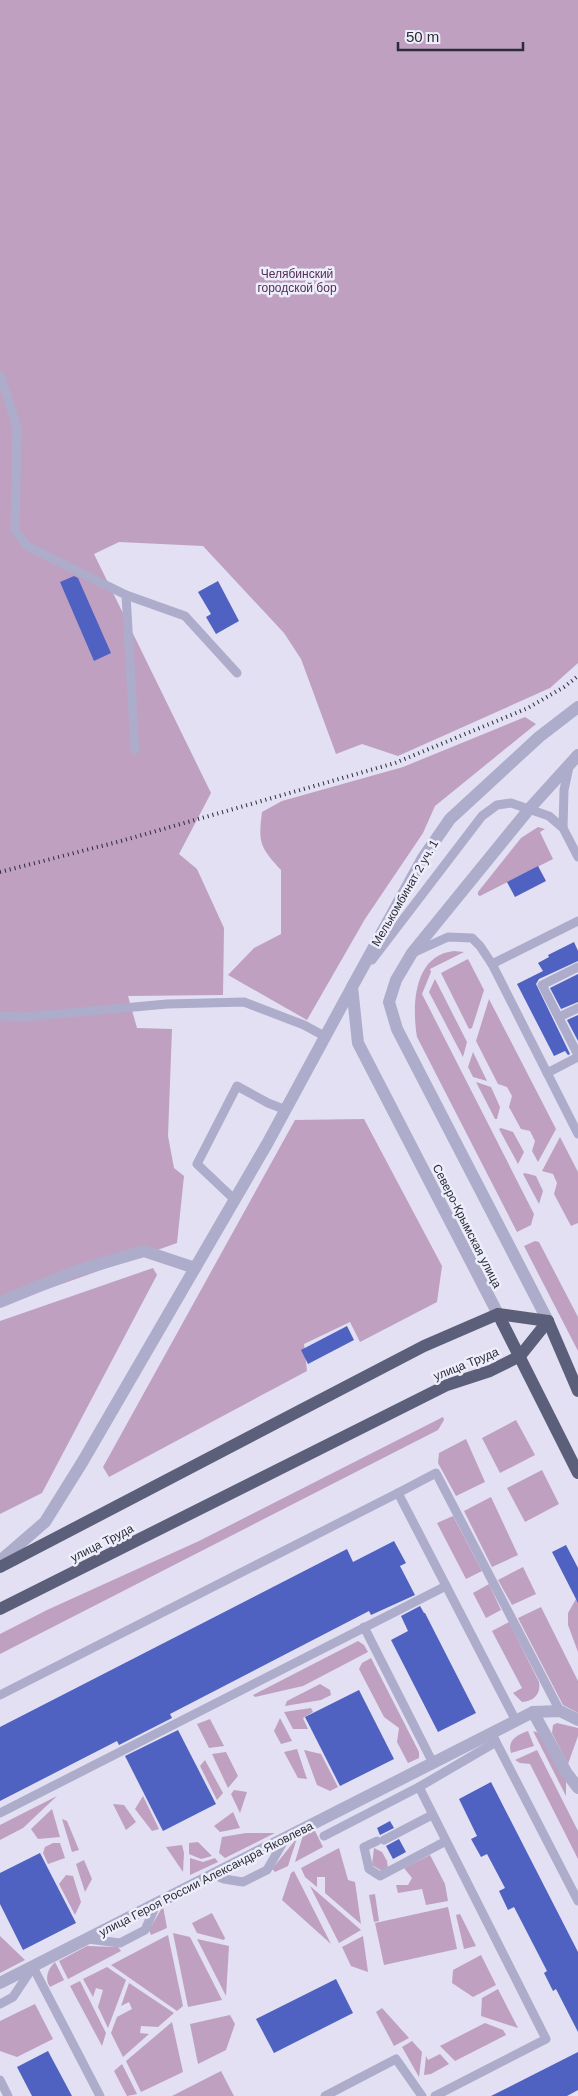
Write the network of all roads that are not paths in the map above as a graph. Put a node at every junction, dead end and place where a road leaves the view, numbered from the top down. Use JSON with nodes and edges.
{"nodes":[{"id":1,"x":0,"y":375,"type":"edge"},
{"id":2,"x":126,"y":595,"type":"junction"},
{"id":3,"x":237,"y":673,"type":"dead end"},
{"id":4,"x":578,"y":707,"type":"edge"},
{"id":5,"x":135,"y":750,"type":"dead end"},
{"id":6,"x":578,"y":755,"type":"edge"},
{"id":7,"x":569,"y":765,"type":"junction"},
{"id":8,"x":530,"y":808,"type":"junction"},
{"id":9,"x":563,"y":828,"type":"junction"},
{"id":10,"x":578,"y":857,"type":"edge"},
{"id":11,"x":578,"y":921,"type":"edge"},
{"id":12,"x":412,"y":953,"type":"junction"},
{"id":13,"x":492,"y":964,"type":"junction"},
{"id":14,"x":578,"y":967,"type":"edge"},
{"id":15,"x":352,"y":986,"type":"junction"},
{"id":16,"x":578,"y":1008,"type":"edge"},
{"id":17,"x":0,"y":1016,"type":"edge"},
{"id":18,"x":560,"y":1017,"type":"junction"},
{"id":19,"x":326,"y":1037,"type":"junction"},
{"id":20,"x":578,"y":1056,"type":"edge"},
{"id":21,"x":548,"y":1073,"type":"junction"},
{"id":22,"x":286,"y":1110,"type":"junction"},
{"id":23,"x":578,"y":1134,"type":"edge"},
{"id":24,"x":235,"y":1200,"type":"junction"},
{"id":25,"x":195,"y":1268,"type":"junction"},
{"id":26,"x":0,"y":1302,"type":"edge"},
{"id":27,"x":498,"y":1314,"type":"junction"},
{"id":28,"x":548,"y":1321,"type":"junction"},
{"id":29,"x":520,"y":1356,"type":"junction"},
{"id":30,"x":578,"y":1391,"type":"edge"},
{"id":31,"x":578,"y":1473,"type":"edge"},
{"id":32,"x":398,"y":1492,"type":"junction"},
{"id":33,"x":0,"y":1561,"type":"edge"},
{"id":34,"x":0,"y":1567,"type":"edge"},
{"id":35,"x":446,"y":1586,"type":"junction"},
{"id":36,"x":0,"y":1609,"type":"edge"},
{"id":37,"x":364,"y":1627,"type":"junction"},
{"id":38,"x":0,"y":1695,"type":"edge"},
{"id":39,"x":560,"y":1711,"type":"junction"},
{"id":40,"x":533,"y":1712,"type":"junction"},
{"id":41,"x":578,"y":1720,"type":"edge"},
{"id":42,"x":516,"y":1721,"type":"junction"},
{"id":43,"x":494,"y":1738,"type":"junction"},
{"id":44,"x":433,"y":1763,"type":"junction"},
{"id":45,"x":418,"y":1787,"type":"junction"},
{"id":46,"x":578,"y":1788,"type":"edge"},
{"id":47,"x":0,"y":1813,"type":"edge"},
{"id":48,"x":432,"y":1815,"type":"junction"},
{"id":49,"x":324,"y":1836,"type":"dead end"},
{"id":50,"x":285,"y":1839,"type":"junction"},
{"id":51,"x":446,"y":1842,"type":"junction"},
{"id":52,"x":214,"y":1875,"type":"junction"},
{"id":53,"x":578,"y":1901,"type":"edge"},
{"id":54,"x":156,"y":1904,"type":"junction"},
{"id":55,"x":88,"y":1939,"type":"junction"},
{"id":56,"x":33,"y":1967,"type":"junction"},
{"id":57,"x":0,"y":1983,"type":"edge"},
{"id":58,"x":0,"y":2004,"type":"edge"},
{"id":59,"x":0,"y":2082,"type":"edge"},
{"id":60,"x":8,"y":2096,"type":"edge"},
{"id":61,"x":100,"y":2096,"type":"edge"},
{"id":62,"x":325,"y":2096,"type":"edge"},
{"id":63,"x":422,"y":2096,"type":"edge"},
{"id":64,"x":436,"y":2096,"type":"edge"}],
"edges":[{"from":1,"to":2,"type":"lane"},
{"from":2,"to":3,"type":"lane"},
{"from":2,"to":5,"type":"lane"},
{"from":4,"to":15,"type":"street","name":"Мелькомбинат 2 уч. 1"},
{"from":6,"to":7,"type":"street"},
{"from":7,"to":8,"type":"street"},
{"from":7,"to":9,"type":"lane"},
{"from":8,"to":9,"type":"lane"},
{"from":8,"to":12,"type":"street"},
{"from":8,"to":15,"type":"lane"},
{"from":9,"to":10,"type":"lane"},
{"from":11,"to":13,"type":"lane"},
{"from":12,"to":13,"type":"lane"},
{"from":12,"to":28,"type":"street"},
{"from":13,"to":21,"type":"lane"},
{"from":14,"to":18,"type":"lane"},
{"from":15,"to":19,"type":"street","name":"Мелькомбинат 2 уч. 1"},
{"from":15,"to":27,"type":"street","name":"Северо-Крымская улица"},
{"from":16,"to":18,"type":"lane"},
{"from":17,"to":19,"type":"lane"},
{"from":18,"to":20,"type":"lane"},
{"from":19,"to":22,"type":"street","name":"Мелькомбинат 2 уч. 1"},
{"from":20,"to":21,"type":"lane"},
{"from":21,"to":23,"type":"lane"},
{"from":22,"to":24,"type":"street","name":"Мелькомбинат 2 уч. 1"},
{"from":22,"to":24,"type":"lane"},
{"from":24,"to":25,"type":"street","name":"Мелькомбинат 2 уч. 1"},
{"from":25,"to":26,"type":"street"},
{"from":25,"to":33,"type":"street","name":"Мелькомбинат 2 уч. 1"},
{"from":27,"to":28,"type":"main road"},
{"from":27,"to":29,"type":"main road","name":"Северо-Крымская улица"},
{"from":27,"to":34,"type":"main road","name":"улица Труда"},
{"from":28,"to":29,"type":"main road","name":"улица Труда"},
{"from":28,"to":30,"type":"main road"},
{"from":29,"to":31,"type":"main road","name":"Северо-Крымская улица"},
{"from":29,"to":36,"type":"main road","name":"улица Труда"},
{"from":32,"to":35,"type":"lane"},
{"from":32,"to":38,"type":"lane"},
{"from":32,"to":39,"type":"lane"},
{"from":35,"to":37,"type":"lane"},
{"from":35,"to":42,"type":"lane"},
{"from":37,"to":44,"type":"lane"},
{"from":37,"to":47,"type":"lane"},
{"from":39,"to":40,"type":"street"},
{"from":39,"to":41,"type":"street"},
{"from":40,"to":42,"type":"street","name":"улица Героя России Александра Яковлева"},
{"from":40,"to":46,"type":"street"},
{"from":42,"to":43,"type":"street","name":"улица Героя России Александра Яковлева"},
{"from":43,"to":44,"type":"street","name":"улица Героя России Александра Яковлева"},
{"from":43,"to":45,"type":"lane"},
{"from":43,"to":53,"type":"lane"},
{"from":44,"to":50,"type":"street","name":"улица Героя России Александра Яковлева"},
{"from":45,"to":48,"type":"lane"},
{"from":45,"to":49,"type":"lane"},
{"from":48,"to":51,"type":"lane"},
{"from":48,"to":51,"type":"lane"},
{"from":50,"to":52,"type":"street","name":"улица Героя России Александра Яковлева"},
{"from":50,"to":52,"type":"lane"},
{"from":51,"to":64,"type":"lane"},
{"from":52,"to":54,"type":"street","name":"улица Героя России Александра Яковлева"},
{"from":54,"to":55,"type":"street","name":"улица Героя России Александра Яковлева"},
{"from":54,"to":55,"type":"lane"},
{"from":55,"to":56,"type":"street","name":"улица Героя России Александра Яковлева"},
{"from":56,"to":57,"type":"street","name":"улица Героя России Александра Яковлева"},
{"from":56,"to":58,"type":"lane"},
{"from":56,"to":61,"type":"lane"},
{"from":59,"to":60,"type":"lane"},
{"from":62,"to":63,"type":"lane"}]}
